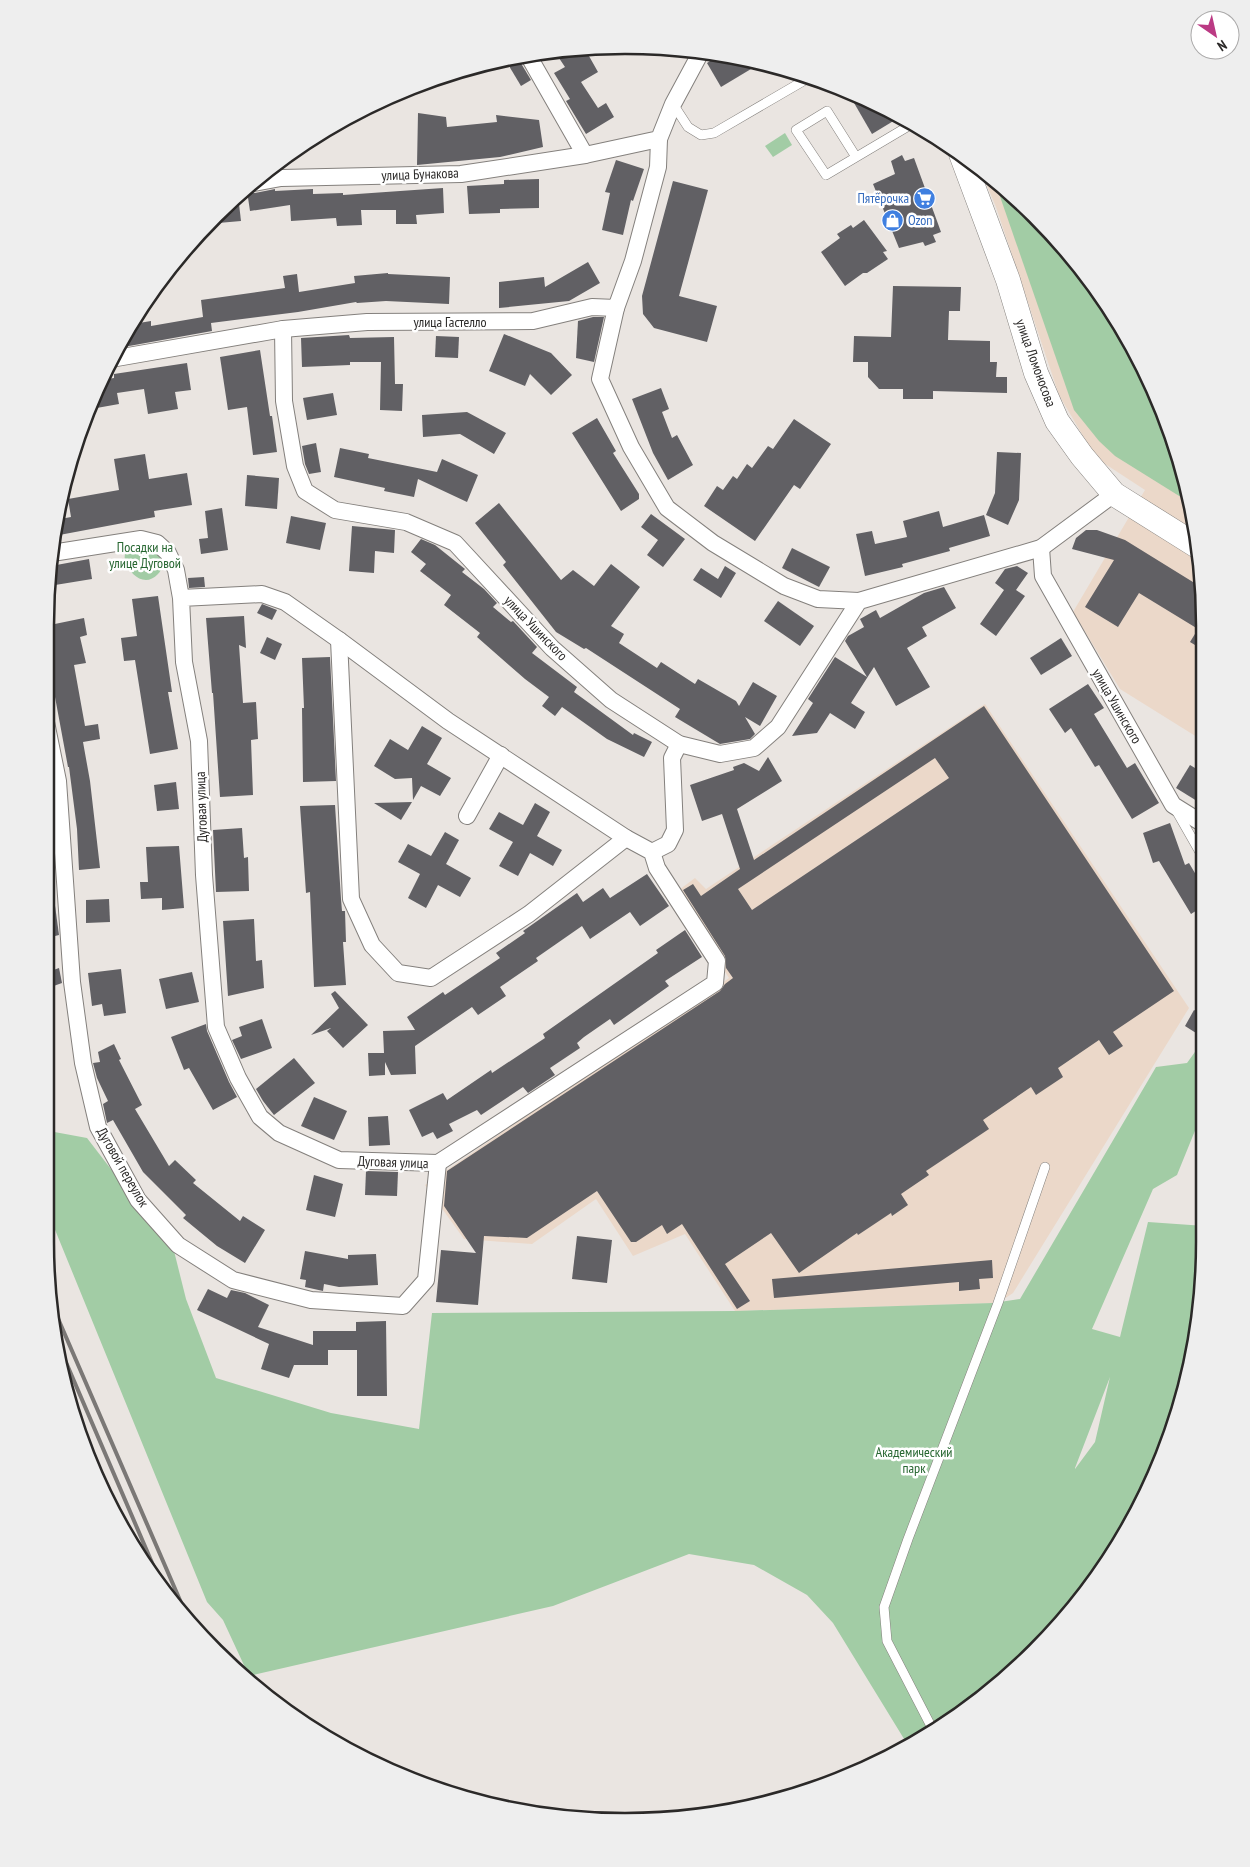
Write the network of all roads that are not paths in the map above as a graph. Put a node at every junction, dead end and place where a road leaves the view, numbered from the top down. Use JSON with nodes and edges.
{"nodes":[{"id":1,"x":697,"y":59,"type":"edge"},
{"id":2,"x":532,"y":62,"type":"edge"},
{"id":3,"x":802,"y":82,"type":"edge"},
{"id":4,"x":673,"y":104,"type":"junction"},
{"id":5,"x":906,"y":127,"type":"edge"},
{"id":6,"x":659,"y":139,"type":"junction"},
{"id":7,"x":585,"y":155,"type":"junction"},
{"id":8,"x":856,"y":157,"type":"junction"},
{"id":9,"x":966,"y":167,"type":"edge"},
{"id":10,"x":267,"y":181,"type":"edge"},
{"id":11,"x":616,"y":308,"type":"junction"},
{"id":12,"x":282,"y":329,"type":"junction"},
{"id":13,"x":121,"y":357,"type":"edge"},
{"id":14,"x":1114,"y":494,"type":"junction"},
{"id":15,"x":1190,"y":541,"type":"edge"},
{"id":16,"x":1041,"y":548,"type":"junction"},
{"id":17,"x":59,"y":552,"type":"edge"},
{"id":18,"x":181,"y":598,"type":"junction"},
{"id":19,"x":859,"y":601,"type":"junction"},
{"id":20,"x":339,"y":640,"type":"junction"},
{"id":21,"x":679,"y":744,"type":"junction"},
{"id":22,"x":500,"y":755,"type":"junction"},
{"id":23,"x":54,"y":761,"type":"edge"},
{"id":24,"x":1173,"y":805,"type":"junction"},
{"id":25,"x":467,"y":816,"type":"dead end"},
{"id":26,"x":1196,"y":819,"type":"edge"},
{"id":27,"x":626,"y":838,"type":"junction"},
{"id":28,"x":1196,"y":845,"type":"edge"},
{"id":29,"x":652,"y":852,"type":"junction"},
{"id":30,"x":438,"y":1163,"type":"junction"},
{"id":31,"x":1045,"y":1167,"type":"dead end"},
{"id":32,"x":931,"y":1724,"type":"edge"}],
"edges":[{"from":1,"to":4,"type":"street"},
{"from":2,"to":7,"type":"street"},
{"from":3,"to":4,"type":"lane"},
{"from":4,"to":6,"type":"street"},
{"from":5,"to":8,"type":"lane"},
{"from":6,"to":7,"type":"street","name":"улица Бунакова"},
{"from":6,"to":11,"type":"street"},
{"from":7,"to":10,"type":"street","name":"улица Бунакова"},
{"from":8,"to":8,"type":"lane"},
{"from":9,"to":14,"type":"main road","name":"улица Ломоносова"},
{"from":11,"to":12,"type":"street","name":"улица Гастелло"},
{"from":11,"to":19,"type":"street"},
{"from":12,"to":13,"type":"street","name":"улица Гастелло"},
{"from":12,"to":21,"type":"street","name":"улица Ушинского"},
{"from":14,"to":15,"type":"main road","name":"улица Ломоносова"},
{"from":14,"to":16,"type":"street"},
{"from":16,"to":19,"type":"street"},
{"from":16,"to":24,"type":"street","name":"улица Ушинского"},
{"from":17,"to":18,"type":"street","name":"Дуговая улица"},
{"from":18,"to":20,"type":"street"},
{"from":18,"to":30,"type":"street","name":"Дуговая улица"},
{"from":19,"to":21,"type":"street","name":"улица Ушинского"},
{"from":20,"to":22,"type":"street"},
{"from":20,"to":27,"type":"street"},
{"from":21,"to":29,"type":"street"},
{"from":22,"to":25,"type":"street"},
{"from":22,"to":27,"type":"street"},
{"from":23,"to":30,"type":"street","name":"Дуговой переулок"},
{"from":24,"to":26,"type":"street"},
{"from":24,"to":28,"type":"lane","name":"улица Ушинского"},
{"from":27,"to":29,"type":"street"},
{"from":29,"to":30,"type":"street","name":"Дуговая улица"},
{"from":31,"to":32,"type":"lane"}]}
